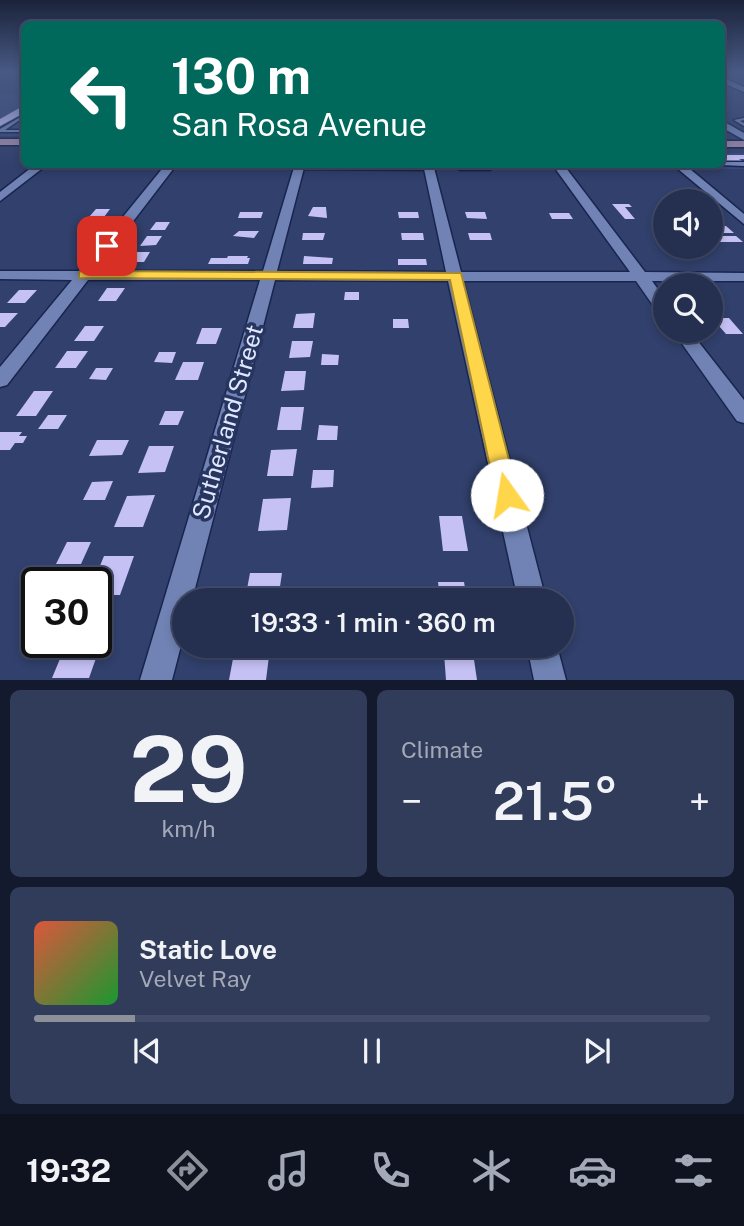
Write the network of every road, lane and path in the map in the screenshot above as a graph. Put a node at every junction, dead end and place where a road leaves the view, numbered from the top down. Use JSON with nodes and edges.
{"nodes":[{"id":1,"x":21,"y":118,"type":"edge"},
{"id":2,"x":744,"y":119,"type":"edge"},
{"id":3,"x":744,"y":125,"type":"edge"},
{"id":4,"x":728,"y":129,"type":"edge"},
{"id":5,"x":744,"y":130,"type":"edge"},
{"id":6,"x":21,"y":131,"type":"edge"},
{"id":7,"x":11,"y":133,"type":"junction"},
{"id":8,"x":744,"y":137,"type":"edge"},
{"id":9,"x":0,"y":140,"type":"edge"},
{"id":10,"x":21,"y":141,"type":"edge"},
{"id":11,"x":725,"y":144,"type":"edge"},
{"id":12,"x":744,"y":144,"type":"edge"},
{"id":13,"x":725,"y":164,"type":"edge"},
{"id":14,"x":744,"y":164,"type":"edge"},
{"id":15,"x":39,"y":168,"type":"edge"},
{"id":16,"x":169,"y":168,"type":"edge"},
{"id":17,"x":299,"y":168,"type":"edge"},
{"id":18,"x":429,"y":168,"type":"edge"},
{"id":19,"x":460,"y":168,"type":"edge"},
{"id":20,"x":490,"y":168,"type":"dead end"},
{"id":21,"x":560,"y":168,"type":"edge"},
{"id":22,"x":682,"y":168,"type":"edge"},
{"id":23,"x":0,"y":198,"type":"edge"},
{"id":24,"x":744,"y":220,"type":"edge"},
{"id":25,"x":0,"y":275,"type":"edge"},
{"id":26,"x":83,"y":275,"type":"junction"},
{"id":27,"x":269,"y":276,"type":"junction"},
{"id":28,"x":456,"y":276,"type":"junction"},
{"id":29,"x":640,"y":277,"type":"junction"},
{"id":30,"x":744,"y":277,"type":"edge"},
{"id":31,"x":653,"y":294,"type":"edge"},
{"id":32,"x":690,"y":343,"type":"edge"},
{"id":33,"x":0,"y":380,"type":"edge"},
{"id":34,"x":744,"y":415,"type":"edge"},
{"id":35,"x":529,"y":588,"type":"edge"},
{"id":36,"x":545,"y":658,"type":"edge"},
{"id":37,"x":156,"y":680,"type":"edge"},
{"id":38,"x":550,"y":680,"type":"edge"}],
"edges":[{"from":1,"to":7,"type":"lane"},
{"from":2,"to":3,"type":"lane"},
{"from":4,"to":5,"type":"lane"},
{"from":4,"to":8,"type":"street"},
{"from":6,"to":7,"type":"lane"},
{"from":7,"to":9,"type":"lane"},
{"from":9,"to":10,"type":"main road"},
{"from":11,"to":12,"type":"main road"},
{"from":13,"to":14,"type":"lane"},
{"from":15,"to":23,"type":"street"},
{"from":16,"to":26,"type":"street"},
{"from":17,"to":27,"type":"street","name":"Sutherland Street"},
{"from":18,"to":28,"type":"street"},
{"from":19,"to":20,"type":"lane"},
{"from":21,"to":29,"type":"street"},
{"from":22,"to":24,"type":"street"},
{"from":25,"to":26,"type":"street"},
{"from":26,"to":27,"type":"street"},
{"from":26,"to":33,"type":"street"},
{"from":27,"to":28,"type":"street"},
{"from":27,"to":37,"type":"street","name":"Sutherland Street"},
{"from":28,"to":29,"type":"street"},
{"from":28,"to":35,"type":"street"},
{"from":29,"to":30,"type":"street"},
{"from":29,"to":31,"type":"street"},
{"from":32,"to":34,"type":"street"},
{"from":36,"to":38,"type":"street"}]}
